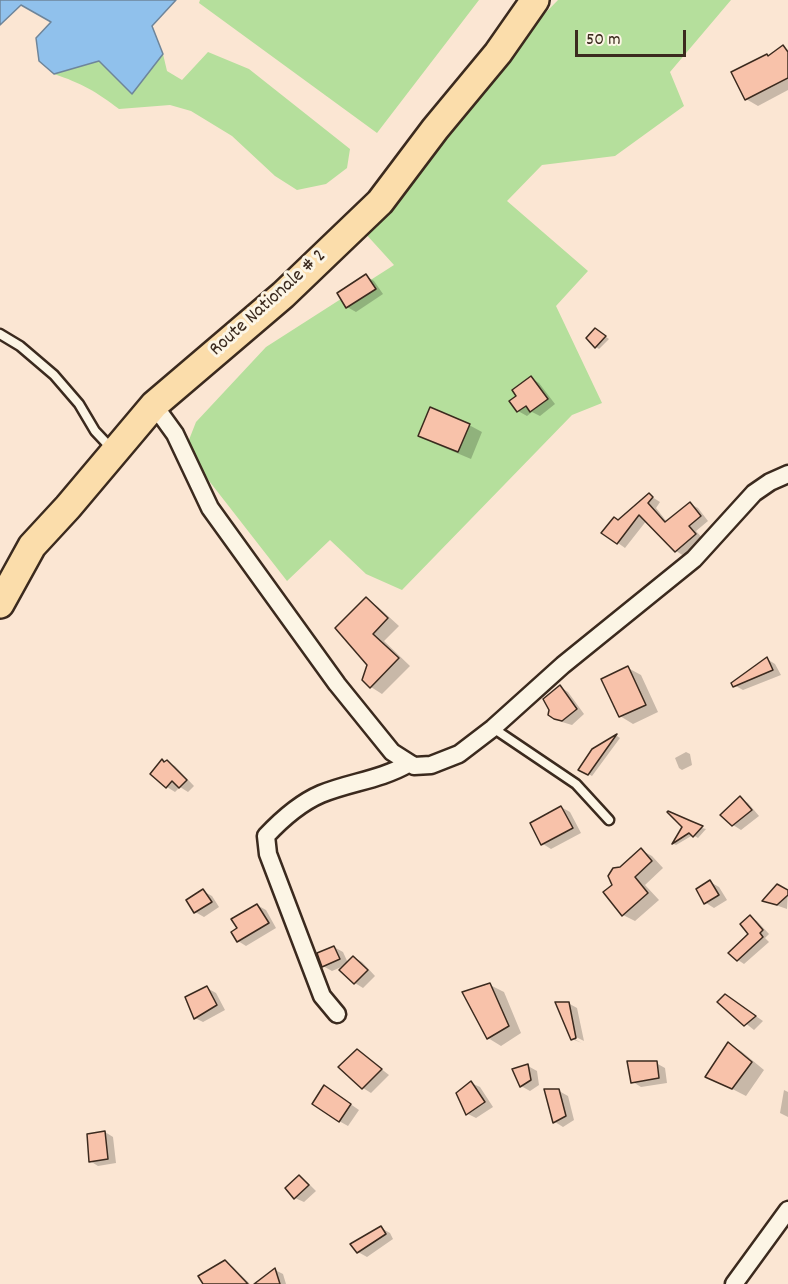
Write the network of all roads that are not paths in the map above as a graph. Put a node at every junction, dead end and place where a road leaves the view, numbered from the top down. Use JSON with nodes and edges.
{"nodes":[{"id":1,"x":535,"y":0,"type":"edge"},
{"id":2,"x":0,"y":334,"type":"edge"},
{"id":3,"x":154,"y":405,"type":"junction"},
{"id":4,"x":114,"y":451,"type":"junction"},
{"id":5,"x":788,"y":474,"type":"edge"},
{"id":6,"x":0,"y":604,"type":"edge"},
{"id":7,"x":493,"y":728,"type":"junction"},
{"id":8,"x":408,"y":764,"type":"junction"},
{"id":9,"x":609,"y":820,"type":"dead end"},
{"id":10,"x":337,"y":1014,"type":"dead end"},
{"id":11,"x":788,"y":1210,"type":"edge"},
{"id":12,"x":734,"y":1284,"type":"edge"}],
"edges":[{"from":1,"to":3,"type":"main road","name":"Route Nationale # 2"},
{"from":2,"to":4,"type":"lane"},
{"from":3,"to":4,"type":"main road","name":"Route Nationale # 2"},
{"from":3,"to":8,"type":"street"},
{"from":4,"to":6,"type":"main road","name":"Route Nationale # 2"},
{"from":5,"to":7,"type":"street"},
{"from":7,"to":8,"type":"street"},
{"from":7,"to":9,"type":"lane"},
{"from":8,"to":10,"type":"street"},
{"from":11,"to":12,"type":"street"}]}
